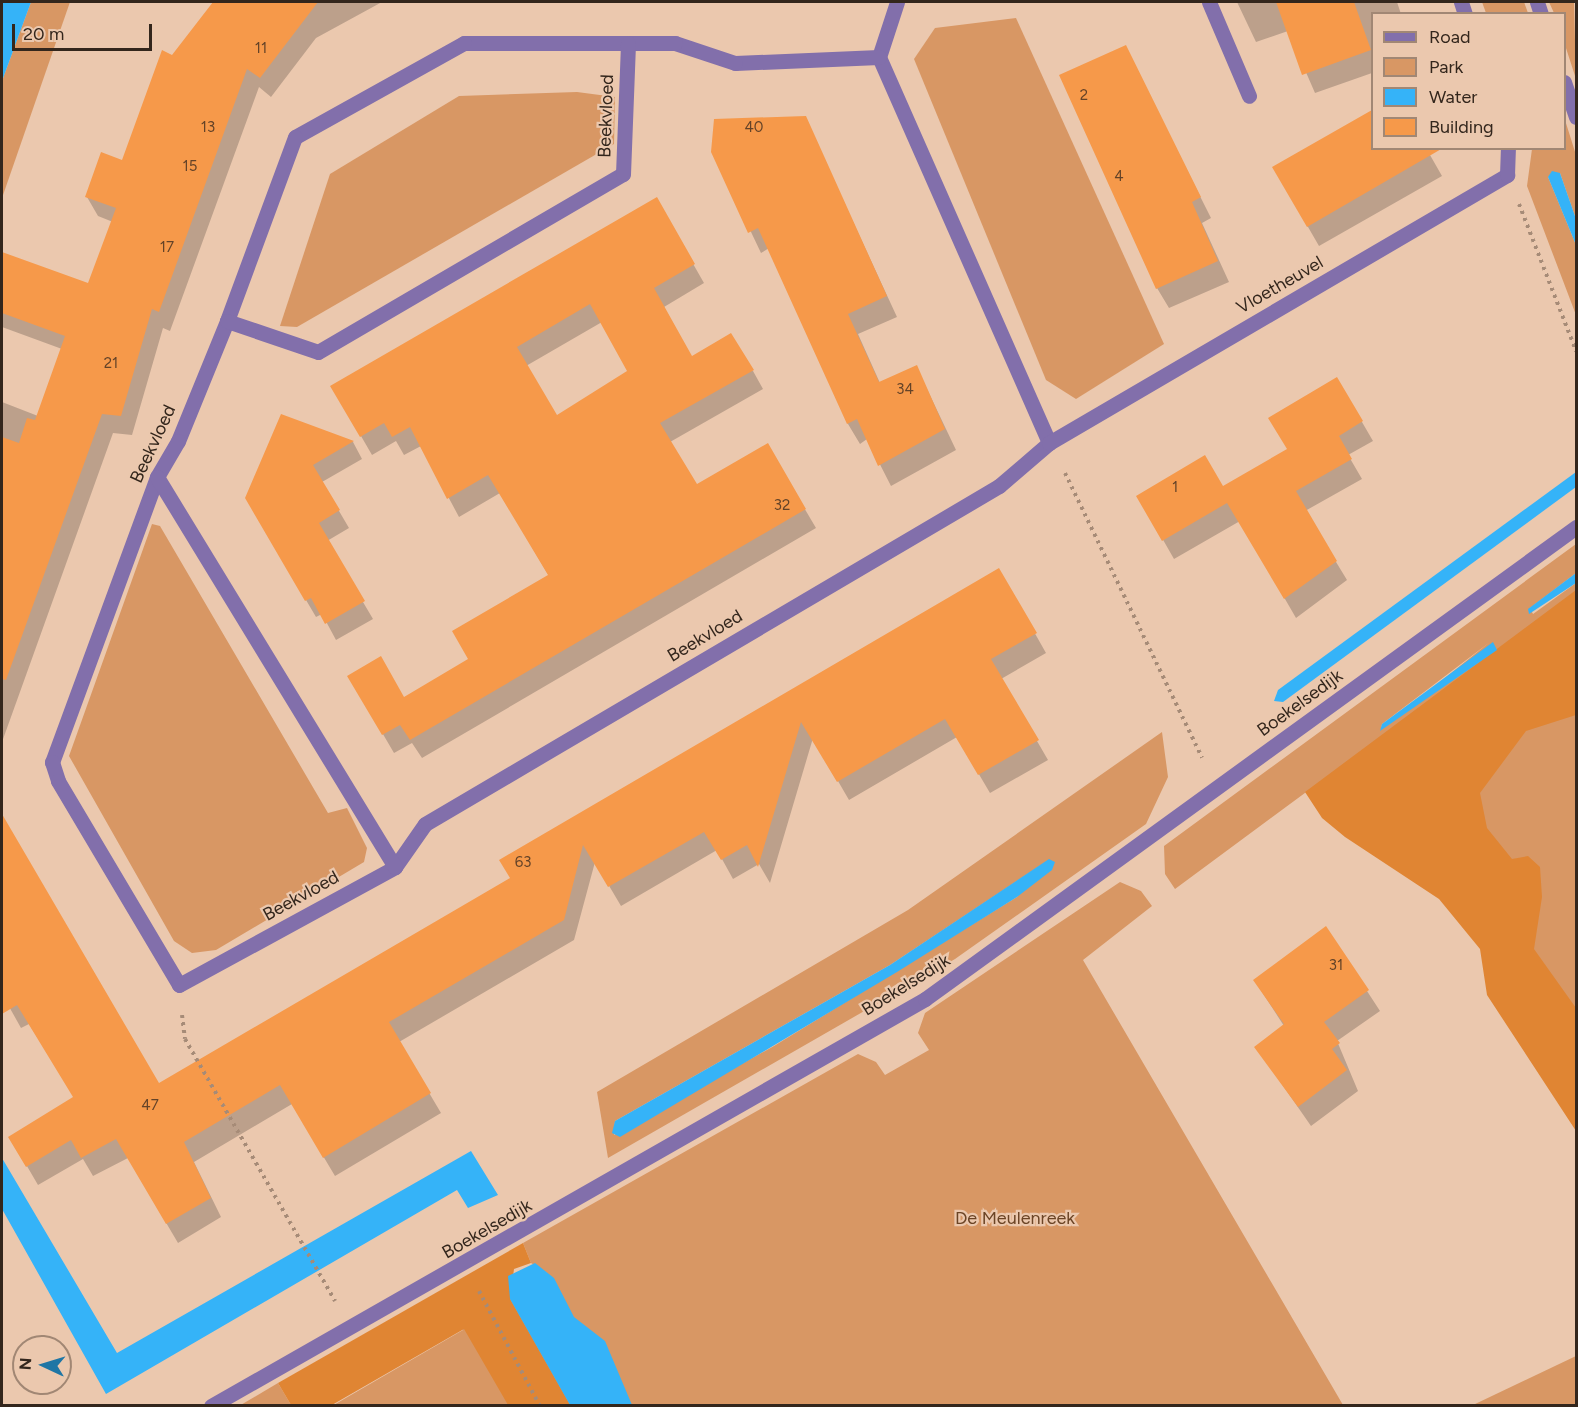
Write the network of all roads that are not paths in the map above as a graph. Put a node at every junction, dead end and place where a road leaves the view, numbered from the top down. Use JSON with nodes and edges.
{"nodes":[{"id":1,"x":897,"y":2,"type":"edge"},
{"id":2,"x":1209,"y":2,"type":"edge"},
{"id":3,"x":628,"y":44,"type":"junction"},
{"id":4,"x":879,"y":57,"type":"junction"},
{"id":5,"x":1566,"y":88,"type":"edge"},
{"id":6,"x":1250,"y":96,"type":"dead end"},
{"id":7,"x":1576,"y":117,"type":"edge"},
{"id":8,"x":1508,"y":150,"type":"edge"},
{"id":9,"x":227,"y":321,"type":"junction"},
{"id":10,"x":1049,"y":443,"type":"junction"},
{"id":11,"x":157,"y":477,"type":"junction"},
{"id":12,"x":1576,"y":527,"type":"edge"},
{"id":13,"x":395,"y":867,"type":"junction"},
{"id":14,"x":212,"y":1406,"type":"edge"}],
"edges":[{"from":1,"to":4,"type":"street"},
{"from":2,"to":6,"type":"street"},
{"from":3,"to":4,"type":"street","name":"Beekvloed"},
{"from":3,"to":9,"type":"street","name":"Beekvloed"},
{"from":3,"to":9,"type":"street","name":"Beekvloed"},
{"from":4,"to":10,"type":"street"},
{"from":5,"to":7,"type":"street"},
{"from":8,"to":10,"type":"street","name":"Vloetheuvel"},
{"from":9,"to":11,"type":"street","name":"Beekvloed"},
{"from":10,"to":13,"type":"street","name":"Beekvloed"},
{"from":11,"to":13,"type":"street"},
{"from":11,"to":13,"type":"street","name":"Beekvloed"},
{"from":12,"to":14,"type":"street","name":"Boekelsedijk"}]}
